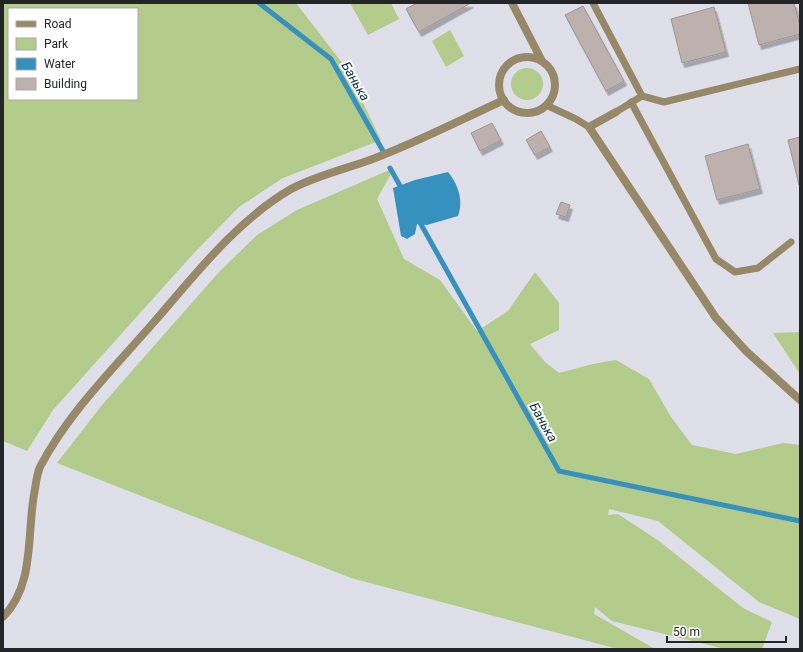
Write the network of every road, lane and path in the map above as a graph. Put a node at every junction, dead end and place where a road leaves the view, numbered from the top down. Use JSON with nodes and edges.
{"nodes":[{"id":1,"x":512,"y":3,"type":"edge"},
{"id":2,"x":593,"y":3,"type":"edge"},
{"id":3,"x":542,"y":61,"type":"junction"},
{"id":4,"x":800,"y":69,"type":"edge"},
{"id":5,"x":642,"y":96,"type":"junction"},
{"id":6,"x":504,"y":100,"type":"junction"},
{"id":7,"x":631,"y":102,"type":"junction"},
{"id":8,"x":546,"y":105,"type":"junction"},
{"id":9,"x":616,"y":112,"type":"joint"},
{"id":10,"x":589,"y":127,"type":"junction"},
{"id":11,"x":791,"y":242,"type":"dead end"},
{"id":12,"x":800,"y":400,"type":"edge"},
{"id":13,"x":3,"y":617,"type":"edge"}],
"edges":[{"from":1,"to":3,"type":"street"},
{"from":2,"to":5,"type":"lane"},
{"from":3,"to":6,"type":"street"},
{"from":3,"to":8,"type":"street"},
{"from":4,"to":5,"type":"lane"},
{"from":5,"to":7,"type":"lane"},
{"from":6,"to":8,"type":"street"},
{"from":6,"to":13,"type":"street"},
{"from":7,"to":9,"type":"lane"},
{"from":7,"to":11,"type":"lane"},
{"from":8,"to":10,"type":"lane"},
{"from":9,"to":10,"type":"street"},
{"from":10,"to":12,"type":"street"}]}
